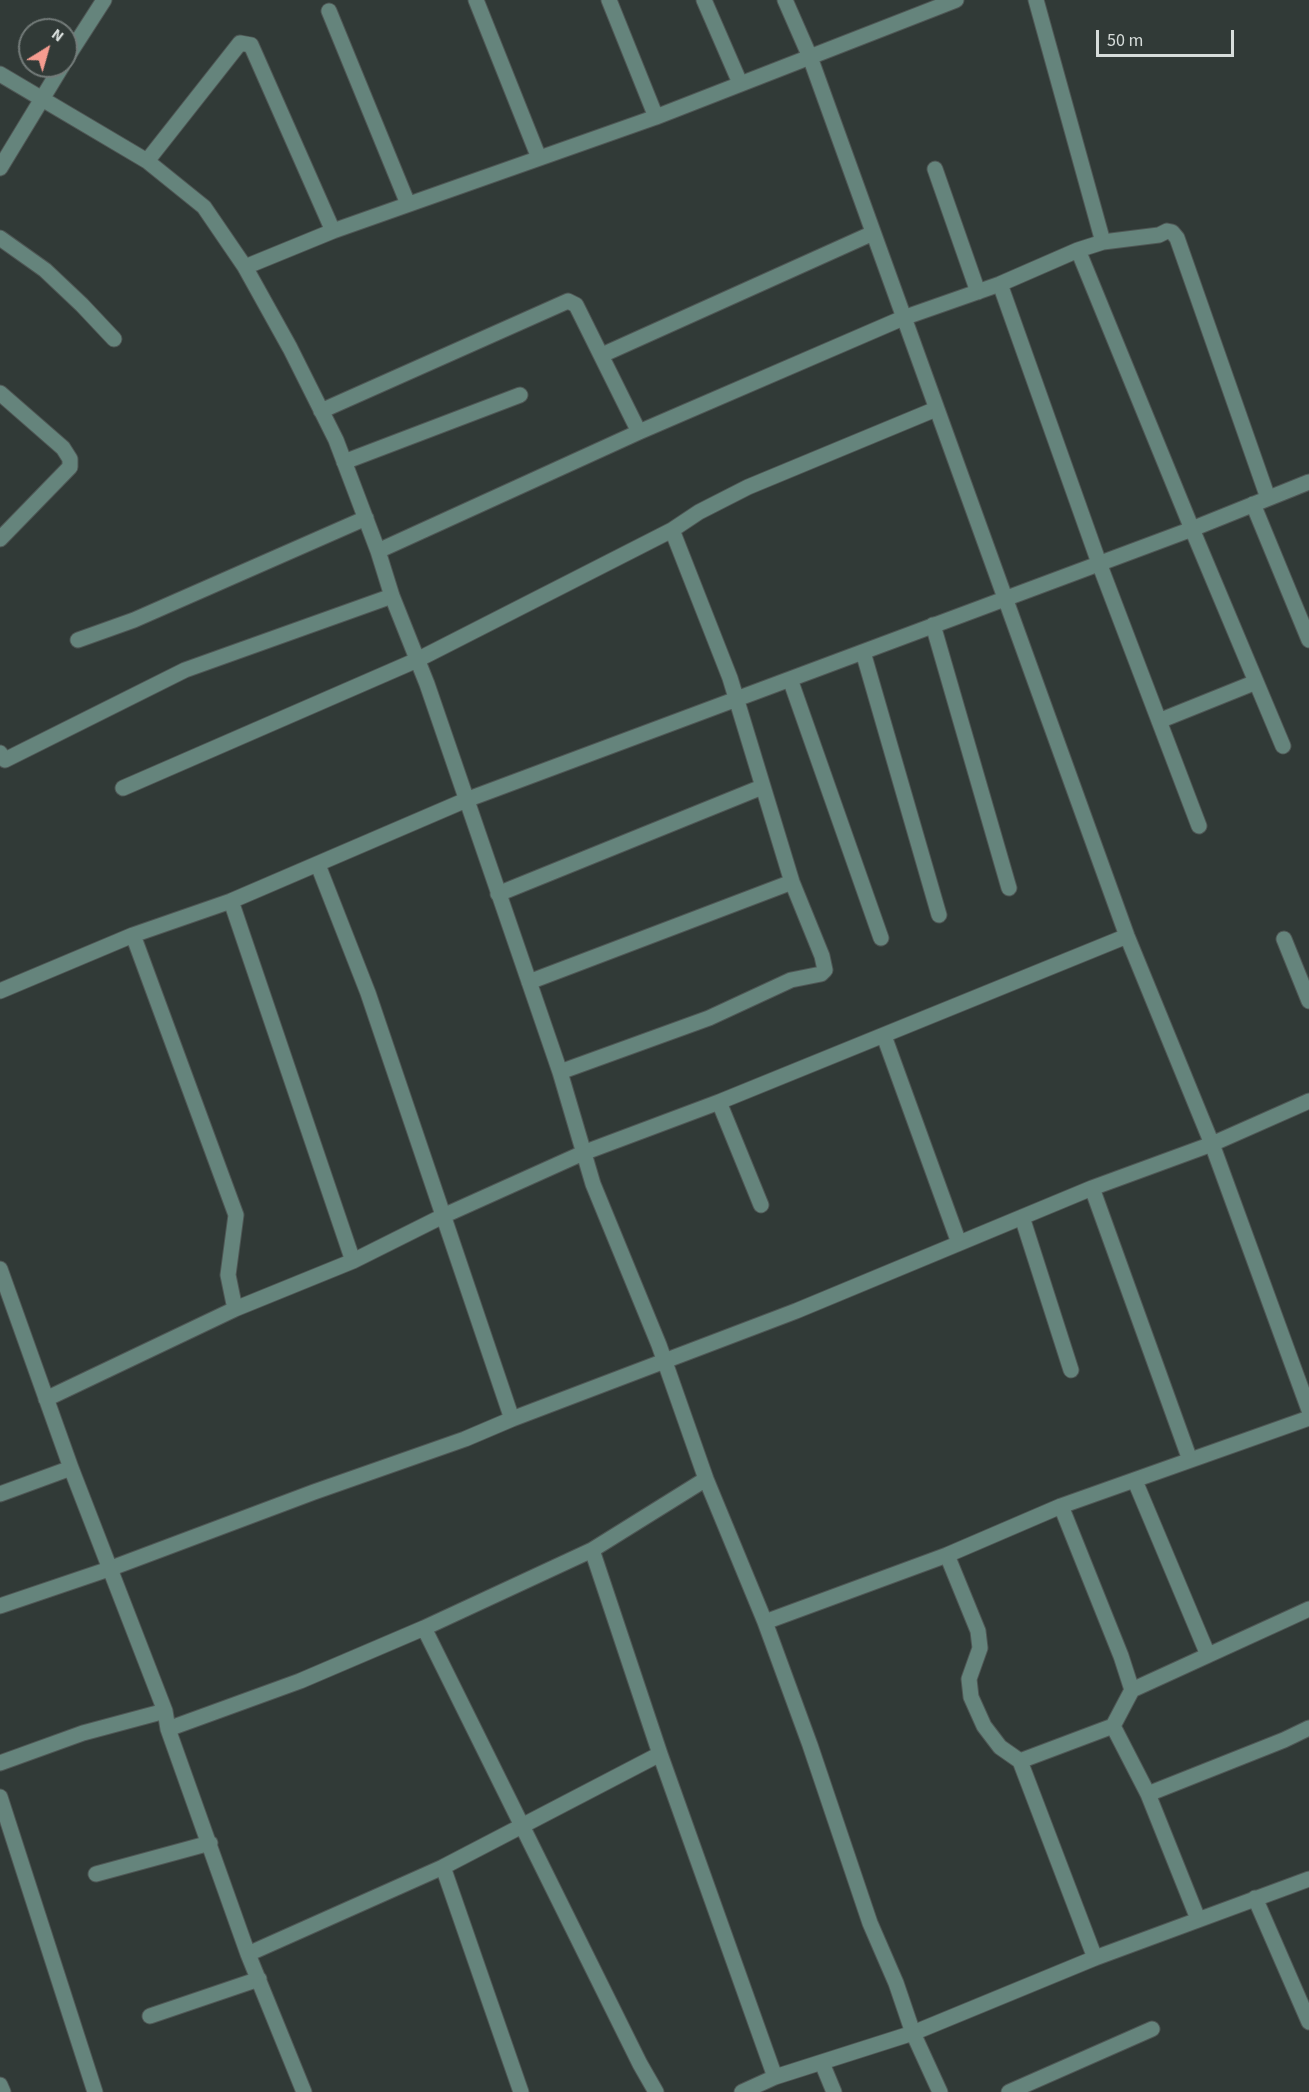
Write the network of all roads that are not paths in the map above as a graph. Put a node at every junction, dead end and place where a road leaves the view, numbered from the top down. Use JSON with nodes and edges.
{"nodes":[{"id":1,"x":104,"y":0,"type":"edge"},
{"id":2,"x":476,"y":0,"type":"edge"},
{"id":3,"x":609,"y":0,"type":"edge"},
{"id":4,"x":704,"y":0,"type":"edge"},
{"id":5,"x":785,"y":0,"type":"edge"},
{"id":6,"x":956,"y":0,"type":"edge"},
{"id":7,"x":1036,"y":0,"type":"edge"},
{"id":8,"x":329,"y":11,"type":"dead end"},
{"id":9,"x":78,"y":40,"type":"edge"},
{"id":10,"x":810,"y":57,"type":"junction"},
{"id":11,"x":0,"y":74,"type":"edge"},
{"id":12,"x":54,"y":78,"type":"edge"},
{"id":13,"x":740,"y":83,"type":"junction"},
{"id":14,"x":41,"y":98,"type":"junction"},
{"id":15,"x":656,"y":117,"type":"junction"},
{"id":16,"x":539,"y":158,"type":"junction"},
{"id":17,"x":147,"y":161,"type":"junction"},
{"id":18,"x":0,"y":168,"type":"edge"},
{"id":19,"x":935,"y":169,"type":"dead end"},
{"id":20,"x":408,"y":204,"type":"junction"},
{"id":21,"x":333,"y":231,"type":"junction"},
{"id":22,"x":873,"y":233,"type":"junction"},
{"id":23,"x":0,"y":238,"type":"edge"},
{"id":24,"x":1103,"y":242,"type":"junction"},
{"id":25,"x":1078,"y":250,"type":"junction"},
{"id":26,"x":245,"y":267,"type":"junction"},
{"id":27,"x":1000,"y":284,"type":"junction"},
{"id":28,"x":978,"y":292,"type":"junction"},
{"id":29,"x":903,"y":318,"type":"junction"},
{"id":30,"x":114,"y":339,"type":"dead end"},
{"id":31,"x":602,"y":354,"type":"junction"},
{"id":32,"x":0,"y":393,"type":"edge"},
{"id":33,"x":520,"y":395,"type":"dead end"},
{"id":34,"x":936,"y":409,"type":"junction"},
{"id":35,"x":321,"y":411,"type":"junction"},
{"id":36,"x":639,"y":432,"type":"junction"},
{"id":37,"x":344,"y":462,"type":"junction"},
{"id":38,"x":1309,"y":482,"type":"edge"},
{"id":39,"x":1268,"y":498,"type":"junction"},
{"id":40,"x":1253,"y":504,"type":"junction"},
{"id":41,"x":366,"y":518,"type":"junction"},
{"id":42,"x":1192,"y":529,"type":"junction"},
{"id":43,"x":672,"y":530,"type":"junction"},
{"id":44,"x":0,"y":539,"type":"edge"},
{"id":45,"x":378,"y":550,"type":"junction"},
{"id":46,"x":1099,"y":563,"type":"junction"},
{"id":47,"x":392,"y":596,"type":"junction"},
{"id":48,"x":1005,"y":598,"type":"junction"},
{"id":49,"x":933,"y":625,"type":"junction"},
{"id":50,"x":78,"y":640,"type":"dead end"},
{"id":51,"x":1309,"y":640,"type":"edge"},
{"id":52,"x":863,"y":652,"type":"junction"},
{"id":53,"x":417,"y":660,"type":"junction"},
{"id":54,"x":790,"y":679,"type":"junction"},
{"id":55,"x":1256,"y":682,"type":"junction"},
{"id":56,"x":735,"y":698,"type":"junction"},
{"id":57,"x":1159,"y":721,"type":"junction"},
{"id":58,"x":1283,"y":746,"type":"dead end"},
{"id":59,"x":0,"y":753,"type":"edge"},
{"id":60,"x":762,"y":787,"type":"junction"},
{"id":61,"x":123,"y":788,"type":"dead end"},
{"id":62,"x":466,"y":800,"type":"junction"},
{"id":63,"x":1198,"y":826,"type":"dead end"},
{"id":64,"x":318,"y":866,"type":"junction"},
{"id":65,"x":792,"y":882,"type":"junction"},
{"id":66,"x":1009,"y":888,"type":"dead end"},
{"id":67,"x":498,"y":894,"type":"junction"},
{"id":68,"x":231,"y":902,"type":"junction"},
{"id":69,"x":939,"y":915,"type":"dead end"},
{"id":70,"x":133,"y":935,"type":"junction"},
{"id":71,"x":1127,"y":936,"type":"junction"},
{"id":72,"x":881,"y":938,"type":"dead end"},
{"id":73,"x":1284,"y":939,"type":"dead end"},
{"id":74,"x":529,"y":982,"type":"junction"},
{"id":75,"x":0,"y":991,"type":"edge"},
{"id":76,"x":1309,"y":1001,"type":"edge"},
{"id":77,"x":884,"y":1036,"type":"junction"},
{"id":78,"x":560,"y":1072,"type":"junction"},
{"id":79,"x":1309,"y":1101,"type":"edge"},
{"id":80,"x":719,"y":1102,"type":"junction"},
{"id":81,"x":1212,"y":1144,"type":"junction"},
{"id":82,"x":583,"y":1153,"type":"junction"},
{"id":83,"x":1092,"y":1188,"type":"junction"},
{"id":84,"x":761,"y":1205,"type":"dead end"},
{"id":85,"x":442,"y":1216,"type":"junction"},
{"id":86,"x":1022,"y":1217,"type":"junction"},
{"id":87,"x":959,"y":1243,"type":"junction"},
{"id":88,"x":354,"y":1261,"type":"junction"},
{"id":89,"x":0,"y":1269,"type":"edge"},
{"id":90,"x":236,"y":1309,"type":"junction"},
{"id":91,"x":665,"y":1362,"type":"junction"},
{"id":92,"x":1071,"y":1371,"type":"dead end"},
{"id":93,"x":46,"y":1399,"type":"junction"},
{"id":94,"x":1309,"y":1410,"type":"edge"},
{"id":95,"x":1309,"y":1418,"type":"edge"},
{"id":96,"x":512,"y":1419,"type":"junction"},
{"id":97,"x":1190,"y":1460,"type":"junction"},
{"id":98,"x":71,"y":1468,"type":"junction"},
{"id":99,"x":706,"y":1479,"type":"junction"},
{"id":100,"x":1135,"y":1481,"type":"junction"},
{"id":101,"x":0,"y":1494,"type":"edge"},
{"id":102,"x":1061,"y":1506,"type":"junction"},
{"id":103,"x":592,"y":1550,"type":"junction"},
{"id":104,"x":947,"y":1555,"type":"junction"},
{"id":105,"x":109,"y":1569,"type":"junction"},
{"id":106,"x":0,"y":1606,"type":"edge"},
{"id":107,"x":1309,"y":1609,"type":"edge"},
{"id":108,"x":765,"y":1622,"type":"junction"},
{"id":109,"x":424,"y":1628,"type":"junction"},
{"id":110,"x":1208,"y":1655,"type":"junction"},
{"id":111,"x":1132,"y":1690,"type":"junction"},
{"id":112,"x":165,"y":1711,"type":"junction"},
{"id":113,"x":1113,"y":1726,"type":"junction"},
{"id":114,"x":1309,"y":1728,"type":"edge"},
{"id":115,"x":168,"y":1729,"type":"junction"},
{"id":116,"x":660,"y":1754,"type":"junction"},
{"id":117,"x":1020,"y":1761,"type":"junction"},
{"id":118,"x":0,"y":1763,"type":"edge"},
{"id":119,"x":1148,"y":1794,"type":"junction"},
{"id":120,"x":0,"y":1797,"type":"edge"},
{"id":121,"x":522,"y":1825,"type":"junction"},
{"id":122,"x":210,"y":1843,"type":"junction"},
{"id":123,"x":443,"y":1867,"type":"junction"},
{"id":124,"x":96,"y":1874,"type":"dead end"},
{"id":125,"x":1309,"y":1879,"type":"edge"},
{"id":126,"x":1256,"y":1898,"type":"junction"},
{"id":127,"x":1198,"y":1919,"type":"junction"},
{"id":128,"x":248,"y":1954,"type":"junction"},
{"id":129,"x":1095,"y":1958,"type":"junction"},
{"id":130,"x":259,"y":1978,"type":"junction"},
{"id":131,"x":150,"y":2016,"type":"dead end"},
{"id":132,"x":1309,"y":2022,"type":"edge"},
{"id":133,"x":1152,"y":2029,"type":"dead end"},
{"id":134,"x":913,"y":2032,"type":"junction"},
{"id":135,"x":822,"y":2063,"type":"junction"},
{"id":136,"x":775,"y":2078,"type":"junction"},
{"id":137,"x":0,"y":2085,"type":"edge"},
{"id":138,"x":3,"y":2092,"type":"edge"},
{"id":139,"x":95,"y":2092,"type":"edge"},
{"id":140,"x":304,"y":2092,"type":"edge"},
{"id":141,"x":521,"y":2092,"type":"edge"},
{"id":142,"x":656,"y":2092,"type":"edge"},
{"id":143,"x":742,"y":2092,"type":"edge"},
{"id":144,"x":834,"y":2092,"type":"edge"},
{"id":145,"x":940,"y":2092,"type":"edge"},
{"id":146,"x":1009,"y":2092,"type":"edge"}],
"edges":[{"from":1,"to":9,"type":"street"},
{"from":2,"to":16,"type":"street"},
{"from":3,"to":15,"type":"street"},
{"from":4,"to":13,"type":"street"},
{"from":5,"to":10,"type":"street"},
{"from":6,"to":10,"type":"street"},
{"from":7,"to":24,"type":"street"},
{"from":8,"to":20,"type":"street"},
{"from":10,"to":13,"type":"street"},
{"from":10,"to":22,"type":"street"},
{"from":11,"to":14,"type":"street"},
{"from":12,"to":14,"type":"street"},
{"from":13,"to":15,"type":"street"},
{"from":14,"to":17,"type":"street"},
{"from":14,"to":18,"type":"street"},
{"from":15,"to":16,"type":"street"},
{"from":16,"to":20,"type":"street"},
{"from":17,"to":21,"type":"street"},
{"from":17,"to":26,"type":"street"},
{"from":19,"to":28,"type":"street"},
{"from":20,"to":21,"type":"street"},
{"from":21,"to":26,"type":"street"},
{"from":22,"to":29,"type":"street"},
{"from":22,"to":31,"type":"street"},
{"from":23,"to":30,"type":"street"},
{"from":24,"to":25,"type":"street"},
{"from":24,"to":39,"type":"street"},
{"from":25,"to":27,"type":"street"},
{"from":25,"to":42,"type":"street"},
{"from":26,"to":35,"type":"street"},
{"from":27,"to":28,"type":"street"},
{"from":27,"to":46,"type":"street"},
{"from":28,"to":29,"type":"street"},
{"from":29,"to":34,"type":"street"},
{"from":29,"to":36,"type":"street"},
{"from":31,"to":35,"type":"street"},
{"from":31,"to":36,"type":"street"},
{"from":32,"to":44,"type":"street"},
{"from":33,"to":37,"type":"street"},
{"from":34,"to":43,"type":"street"},
{"from":34,"to":48,"type":"street"},
{"from":35,"to":37,"type":"street"},
{"from":36,"to":45,"type":"street"},
{"from":37,"to":41,"type":"street"},
{"from":38,"to":39,"type":"street"},
{"from":39,"to":40,"type":"street"},
{"from":40,"to":42,"type":"street"},
{"from":40,"to":51,"type":"street"},
{"from":41,"to":45,"type":"street"},
{"from":41,"to":50,"type":"street"},
{"from":42,"to":46,"type":"street"},
{"from":42,"to":55,"type":"street"},
{"from":43,"to":53,"type":"street"},
{"from":43,"to":56,"type":"street"},
{"from":45,"to":47,"type":"street"},
{"from":46,"to":48,"type":"street"},
{"from":46,"to":57,"type":"street"},
{"from":47,"to":53,"type":"street"},
{"from":47,"to":59,"type":"street"},
{"from":48,"to":49,"type":"street"},
{"from":48,"to":71,"type":"street"},
{"from":49,"to":52,"type":"street"},
{"from":49,"to":66,"type":"street"},
{"from":52,"to":54,"type":"street"},
{"from":52,"to":69,"type":"street"},
{"from":53,"to":61,"type":"street"},
{"from":53,"to":62,"type":"street"},
{"from":54,"to":56,"type":"street"},
{"from":54,"to":72,"type":"street"},
{"from":55,"to":57,"type":"street"},
{"from":55,"to":58,"type":"street"},
{"from":56,"to":60,"type":"street"},
{"from":56,"to":62,"type":"street"},
{"from":57,"to":63,"type":"street"},
{"from":60,"to":65,"type":"street"},
{"from":60,"to":67,"type":"street"},
{"from":62,"to":64,"type":"street"},
{"from":62,"to":67,"type":"street"},
{"from":64,"to":68,"type":"street"},
{"from":64,"to":85,"type":"street"},
{"from":65,"to":74,"type":"street"},
{"from":65,"to":78,"type":"street"},
{"from":67,"to":74,"type":"street"},
{"from":68,"to":70,"type":"street"},
{"from":68,"to":88,"type":"street"},
{"from":70,"to":75,"type":"street"},
{"from":70,"to":90,"type":"street"},
{"from":71,"to":77,"type":"street"},
{"from":71,"to":81,"type":"street"},
{"from":73,"to":76,"type":"street"},
{"from":74,"to":78,"type":"street"},
{"from":77,"to":80,"type":"street"},
{"from":77,"to":87,"type":"street"},
{"from":78,"to":82,"type":"street"},
{"from":79,"to":81,"type":"street"},
{"from":80,"to":82,"type":"street"},
{"from":80,"to":84,"type":"street"},
{"from":81,"to":83,"type":"street"},
{"from":81,"to":94,"type":"street"},
{"from":82,"to":85,"type":"street"},
{"from":82,"to":91,"type":"street"},
{"from":83,"to":86,"type":"street"},
{"from":83,"to":97,"type":"street"},
{"from":85,"to":88,"type":"street"},
{"from":85,"to":96,"type":"street"},
{"from":86,"to":87,"type":"street"},
{"from":86,"to":92,"type":"street"},
{"from":87,"to":91,"type":"street"},
{"from":88,"to":90,"type":"street"},
{"from":89,"to":93,"type":"street"},
{"from":90,"to":93,"type":"street"},
{"from":91,"to":96,"type":"street"},
{"from":91,"to":99,"type":"street"},
{"from":93,"to":98,"type":"street"},
{"from":95,"to":97,"type":"street"},
{"from":96,"to":105,"type":"street"},
{"from":97,"to":100,"type":"street"},
{"from":98,"to":101,"type":"street"},
{"from":98,"to":105,"type":"street"},
{"from":99,"to":103,"type":"street"},
{"from":99,"to":108,"type":"street"},
{"from":100,"to":102,"type":"street"},
{"from":100,"to":110,"type":"street"},
{"from":102,"to":104,"type":"street"},
{"from":102,"to":111,"type":"street"},
{"from":103,"to":109,"type":"street"},
{"from":103,"to":116,"type":"street"},
{"from":104,"to":108,"type":"street"},
{"from":104,"to":117,"type":"street"},
{"from":105,"to":106,"type":"street"},
{"from":105,"to":112,"type":"street"},
{"from":107,"to":110,"type":"street"},
{"from":108,"to":134,"type":"street"},
{"from":109,"to":115,"type":"street"},
{"from":109,"to":121,"type":"street"},
{"from":110,"to":111,"type":"street"},
{"from":111,"to":113,"type":"street"},
{"from":112,"to":115,"type":"street"},
{"from":112,"to":118,"type":"street"},
{"from":113,"to":117,"type":"street"},
{"from":113,"to":119,"type":"street"},
{"from":114,"to":119,"type":"street"},
{"from":115,"to":122,"type":"street"},
{"from":116,"to":121,"type":"street"},
{"from":116,"to":136,"type":"street"},
{"from":117,"to":129,"type":"street"},
{"from":119,"to":127,"type":"street"},
{"from":120,"to":139,"type":"street"},
{"from":121,"to":123,"type":"street"},
{"from":121,"to":142,"type":"street"},
{"from":122,"to":124,"type":"street"},
{"from":122,"to":128,"type":"street"},
{"from":123,"to":128,"type":"street"},
{"from":123,"to":141,"type":"street"},
{"from":125,"to":126,"type":"street"},
{"from":126,"to":127,"type":"street"},
{"from":126,"to":132,"type":"street"},
{"from":127,"to":129,"type":"street"},
{"from":128,"to":130,"type":"street"},
{"from":129,"to":134,"type":"street"},
{"from":130,"to":131,"type":"street"},
{"from":130,"to":140,"type":"street"},
{"from":133,"to":146,"type":"street"},
{"from":134,"to":135,"type":"street"},
{"from":134,"to":145,"type":"street"},
{"from":135,"to":136,"type":"street"},
{"from":135,"to":144,"type":"street"},
{"from":136,"to":143,"type":"street"},
{"from":137,"to":138,"type":"street"}]}
